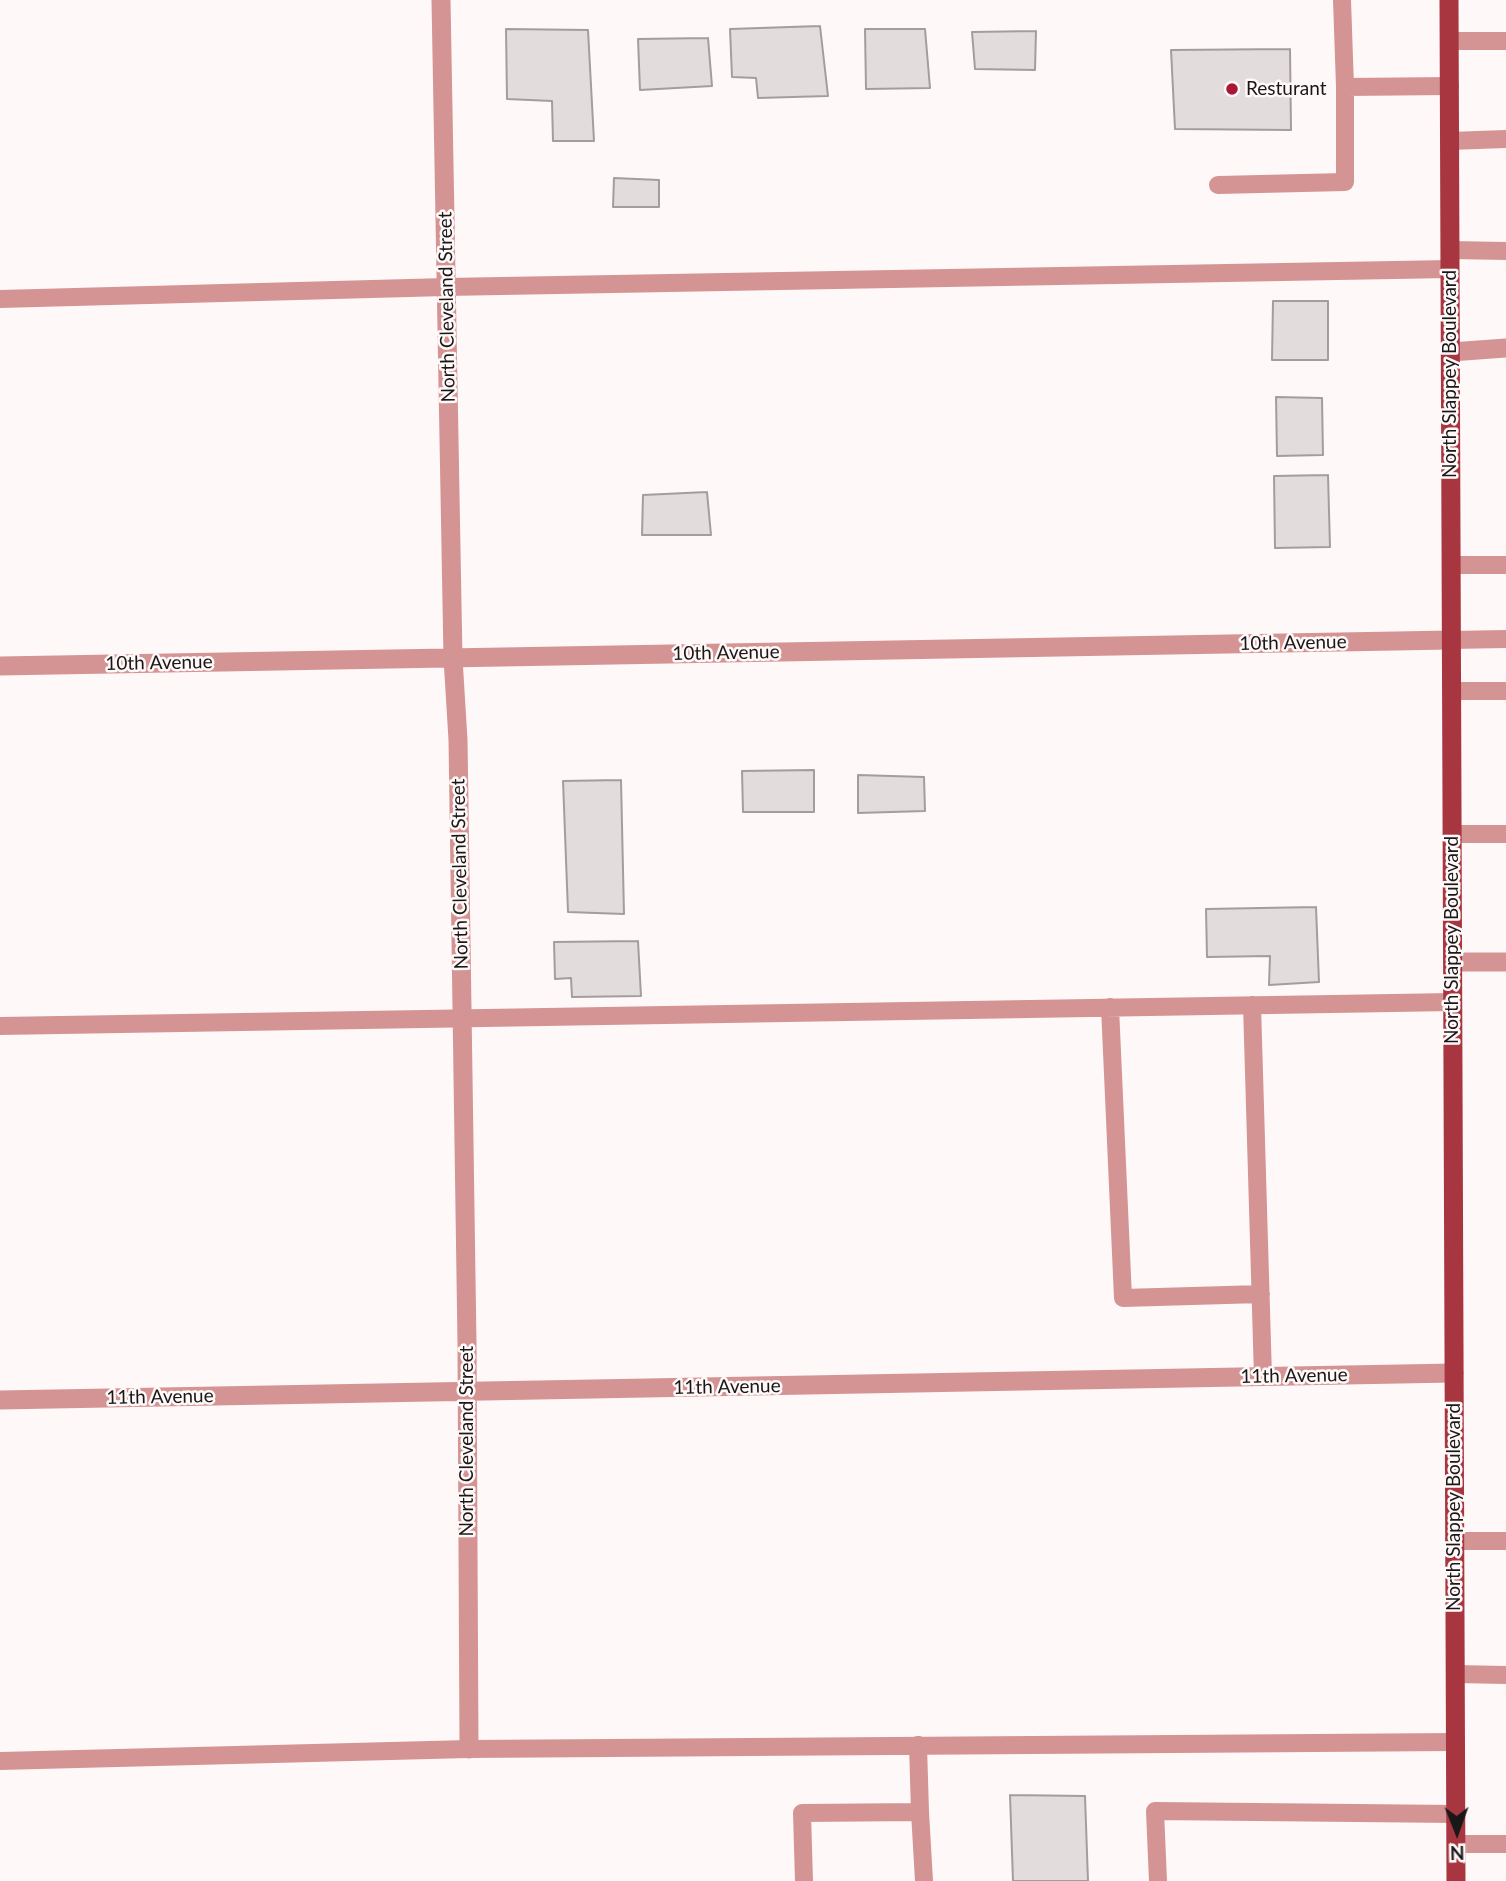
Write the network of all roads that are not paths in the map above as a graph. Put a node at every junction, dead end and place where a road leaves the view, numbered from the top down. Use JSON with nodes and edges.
{"nodes":[{"id":1,"x":441,"y":0,"type":"edge"},
{"id":2,"x":1342,"y":0,"type":"edge"},
{"id":3,"x":1449,"y":0,"type":"edge"},
{"id":4,"x":1449,"y":41,"type":"junction"},
{"id":5,"x":1506,"y":41,"type":"edge"},
{"id":6,"x":1450,"y":86,"type":"junction"},
{"id":7,"x":1345,"y":88,"type":"junction"},
{"id":8,"x":1506,"y":139,"type":"edge"},
{"id":9,"x":1450,"y":141,"type":"junction"},
{"id":10,"x":1218,"y":184,"type":"dead end"},
{"id":11,"x":1506,"y":251,"type":"edge"},
{"id":12,"x":1450,"y":259,"type":"junction"},
{"id":13,"x":446,"y":287,"type":"junction"},
{"id":14,"x":0,"y":299,"type":"edge"},
{"id":15,"x":1506,"y":348,"type":"edge"},
{"id":16,"x":1451,"y":352,"type":"junction"},
{"id":17,"x":1451,"y":565,"type":"junction"},
{"id":18,"x":1506,"y":565,"type":"edge"},
{"id":19,"x":1506,"y":639,"type":"edge"},
{"id":20,"x":1451,"y":640,"type":"junction"},
{"id":21,"x":453,"y":658,"type":"junction"},
{"id":22,"x":0,"y":666,"type":"edge"},
{"id":23,"x":1452,"y":691,"type":"junction"},
{"id":24,"x":1506,"y":691,"type":"edge"},
{"id":25,"x":1452,"y":834,"type":"junction"},
{"id":26,"x":1506,"y":834,"type":"edge"},
{"id":27,"x":1453,"y":962,"type":"junction"},
{"id":28,"x":1506,"y":962,"type":"edge"},
{"id":29,"x":1452,"y":1002,"type":"junction"},
{"id":30,"x":1252,"y":1005,"type":"junction"},
{"id":31,"x":1111,"y":1007,"type":"junction"},
{"id":32,"x":462,"y":1017,"type":"junction"},
{"id":33,"x":0,"y":1026,"type":"edge"},
{"id":34,"x":1261,"y":1294,"type":"junction"},
{"id":35,"x":1454,"y":1373,"type":"junction"},
{"id":36,"x":1263,"y":1377,"type":"junction"},
{"id":37,"x":466,"y":1391,"type":"junction"},
{"id":38,"x":0,"y":1400,"type":"edge"},
{"id":39,"x":1454,"y":1541,"type":"junction"},
{"id":40,"x":1506,"y":1541,"type":"edge"},
{"id":41,"x":1455,"y":1674,"type":"junction"},
{"id":42,"x":1506,"y":1675,"type":"edge"},
{"id":43,"x":1455,"y":1742,"type":"junction"},
{"id":44,"x":918,"y":1745,"type":"junction"},
{"id":45,"x":469,"y":1749,"type":"junction"},
{"id":46,"x":0,"y":1760,"type":"edge"},
{"id":47,"x":920,"y":1812,"type":"junction"},
{"id":48,"x":1455,"y":1814,"type":"junction"},
{"id":49,"x":1455,"y":1844,"type":"junction"},
{"id":50,"x":1506,"y":1844,"type":"edge"},
{"id":51,"x":804,"y":1881,"type":"edge"},
{"id":52,"x":924,"y":1881,"type":"edge"},
{"id":53,"x":1158,"y":1881,"type":"edge"},
{"id":54,"x":1456,"y":1881,"type":"edge"}],
"edges":[{"from":1,"to":13,"type":"street","name":"North Cleveland Street"},
{"from":2,"to":7,"type":"lane"},
{"from":3,"to":4,"type":"main road","name":"North Slappey Boulevard"},
{"from":4,"to":5,"type":"lane"},
{"from":4,"to":6,"type":"main road","name":"North Slappey Boulevard"},
{"from":6,"to":7,"type":"lane"},
{"from":6,"to":9,"type":"main road","name":"North Slappey Boulevard"},
{"from":7,"to":10,"type":"lane"},
{"from":8,"to":9,"type":"lane"},
{"from":9,"to":12,"type":"main road","name":"North Slappey Boulevard"},
{"from":11,"to":12,"type":"lane"},
{"from":12,"to":13,"type":"lane"},
{"from":12,"to":16,"type":"main road","name":"North Slappey Boulevard"},
{"from":13,"to":14,"type":"lane"},
{"from":13,"to":21,"type":"street","name":"North Cleveland Street"},
{"from":15,"to":16,"type":"street"},
{"from":16,"to":17,"type":"main road","name":"North Slappey Boulevard"},
{"from":17,"to":18,"type":"lane"},
{"from":17,"to":20,"type":"main road","name":"North Slappey Boulevard"},
{"from":19,"to":20,"type":"lane"},
{"from":20,"to":21,"type":"street","name":"10th Avenue"},
{"from":20,"to":23,"type":"main road","name":"North Slappey Boulevard"},
{"from":21,"to":22,"type":"street","name":"10th Avenue"},
{"from":21,"to":32,"type":"street","name":"North Cleveland Street"},
{"from":23,"to":24,"type":"lane"},
{"from":23,"to":25,"type":"main road","name":"North Slappey Boulevard"},
{"from":25,"to":26,"type":"lane"},
{"from":25,"to":27,"type":"main road","name":"North Slappey Boulevard"},
{"from":27,"to":28,"type":"street"},
{"from":27,"to":29,"type":"main road","name":"North Slappey Boulevard"},
{"from":29,"to":30,"type":"lane"},
{"from":29,"to":35,"type":"main road","name":"North Slappey Boulevard"},
{"from":30,"to":31,"type":"lane"},
{"from":30,"to":34,"type":"lane"},
{"from":31,"to":32,"type":"lane"},
{"from":31,"to":34,"type":"lane"},
{"from":32,"to":33,"type":"lane"},
{"from":32,"to":37,"type":"street","name":"North Cleveland Street"},
{"from":34,"to":36,"type":"lane"},
{"from":35,"to":36,"type":"street","name":"11th Avenue"},
{"from":35,"to":39,"type":"main road","name":"North Slappey Boulevard"},
{"from":36,"to":37,"type":"street","name":"11th Avenue"},
{"from":37,"to":38,"type":"street","name":"11th Avenue"},
{"from":37,"to":45,"type":"street","name":"North Cleveland Street"},
{"from":39,"to":40,"type":"lane"},
{"from":39,"to":41,"type":"main road","name":"North Slappey Boulevard"},
{"from":41,"to":42,"type":"lane"},
{"from":41,"to":43,"type":"main road","name":"North Slappey Boulevard"},
{"from":43,"to":44,"type":"lane"},
{"from":43,"to":48,"type":"main road","name":"North Slappey Boulevard"},
{"from":44,"to":45,"type":"lane"},
{"from":44,"to":47,"type":"lane"},
{"from":45,"to":46,"type":"lane"},
{"from":47,"to":51,"type":"lane"},
{"from":47,"to":52,"type":"lane"},
{"from":48,"to":49,"type":"main road","name":"North Slappey Boulevard"},
{"from":48,"to":53,"type":"lane"},
{"from":49,"to":50,"type":"lane"},
{"from":49,"to":54,"type":"main road","name":"North Slappey Boulevard"}]}
